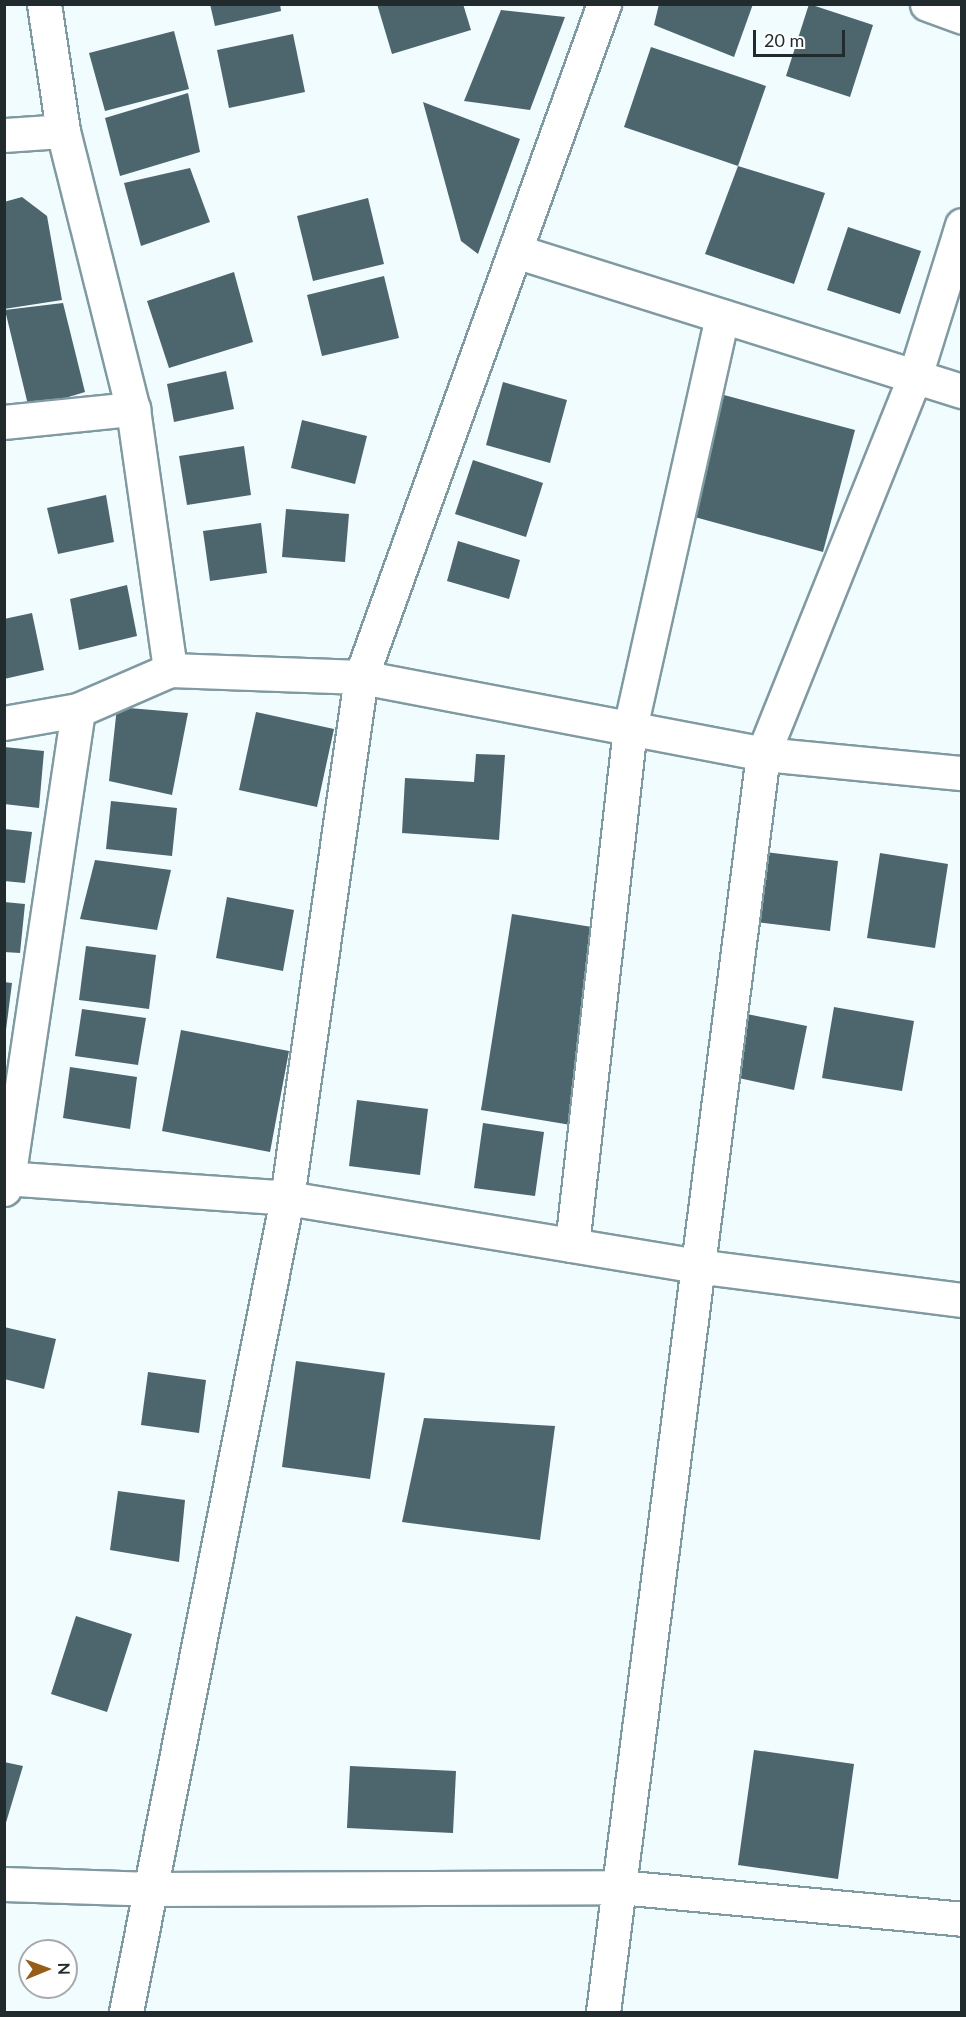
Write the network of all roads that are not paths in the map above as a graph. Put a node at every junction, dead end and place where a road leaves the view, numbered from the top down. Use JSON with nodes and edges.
{"nodes":[{"id":1,"x":44,"y":4,"type":"edge"},
{"id":2,"x":604,"y":4,"type":"edge"},
{"id":3,"x":927,"y":4,"type":"edge"},
{"id":4,"x":962,"y":16,"type":"edge"},
{"id":5,"x":63,"y":131,"type":"junction"},
{"id":6,"x":4,"y":135,"type":"edge"},
{"id":7,"x":962,"y":225,"type":"edge"},
{"id":8,"x":514,"y":252,"type":"junction"},
{"id":9,"x":722,"y":316,"type":"junction"},
{"id":10,"x":915,"y":376,"type":"junction"},
{"id":11,"x":962,"y":391,"type":"edge"},
{"id":12,"x":133,"y":408,"type":"junction"},
{"id":13,"x":4,"y":422,"type":"edge"},
{"id":14,"x":170,"y":670,"type":"junction"},
{"id":15,"x":361,"y":677,"type":"junction"},
{"id":16,"x":78,"y":710,"type":"junction"},
{"id":17,"x":4,"y":723,"type":"edge"},
{"id":18,"x":630,"y":728,"type":"junction"},
{"id":19,"x":762,"y":754,"type":"junction"},
{"id":20,"x":962,"y":773,"type":"edge"},
{"id":21,"x":6,"y":1182,"type":"edge"},
{"id":22,"x":287,"y":1198,"type":"junction"},
{"id":23,"x":572,"y":1245,"type":"junction"},
{"id":24,"x":696,"y":1266,"type":"junction"},
{"id":25,"x":962,"y":1300,"type":"edge"},
{"id":26,"x":4,"y":1884,"type":"edge"},
{"id":27,"x":619,"y":1887,"type":"junction"},
{"id":28,"x":151,"y":1889,"type":"junction"},
{"id":29,"x":962,"y":1919,"type":"edge"},
{"id":30,"x":126,"y":2013,"type":"edge"},
{"id":31,"x":603,"y":2013,"type":"edge"}],
"edges":[{"from":1,"to":5,"type":"street"},
{"from":2,"to":8,"type":"street"},
{"from":3,"to":4,"type":"street"},
{"from":5,"to":6,"type":"street"},
{"from":5,"to":12,"type":"street"},
{"from":7,"to":10,"type":"street"},
{"from":8,"to":9,"type":"street"},
{"from":8,"to":15,"type":"street"},
{"from":9,"to":10,"type":"street"},
{"from":9,"to":18,"type":"street"},
{"from":10,"to":11,"type":"street"},
{"from":10,"to":19,"type":"street"},
{"from":12,"to":13,"type":"street"},
{"from":12,"to":14,"type":"street"},
{"from":14,"to":15,"type":"street"},
{"from":14,"to":16,"type":"street"},
{"from":15,"to":18,"type":"street"},
{"from":15,"to":22,"type":"street"},
{"from":16,"to":17,"type":"street"},
{"from":16,"to":21,"type":"street"},
{"from":18,"to":19,"type":"street"},
{"from":18,"to":23,"type":"street"},
{"from":19,"to":20,"type":"street"},
{"from":19,"to":24,"type":"street"},
{"from":21,"to":22,"type":"street"},
{"from":22,"to":23,"type":"street"},
{"from":22,"to":28,"type":"street"},
{"from":23,"to":24,"type":"street"},
{"from":24,"to":25,"type":"street"},
{"from":24,"to":27,"type":"street"},
{"from":26,"to":28,"type":"street"},
{"from":27,"to":28,"type":"street"},
{"from":27,"to":29,"type":"street"},
{"from":27,"to":31,"type":"street"},
{"from":28,"to":30,"type":"street"}]}
